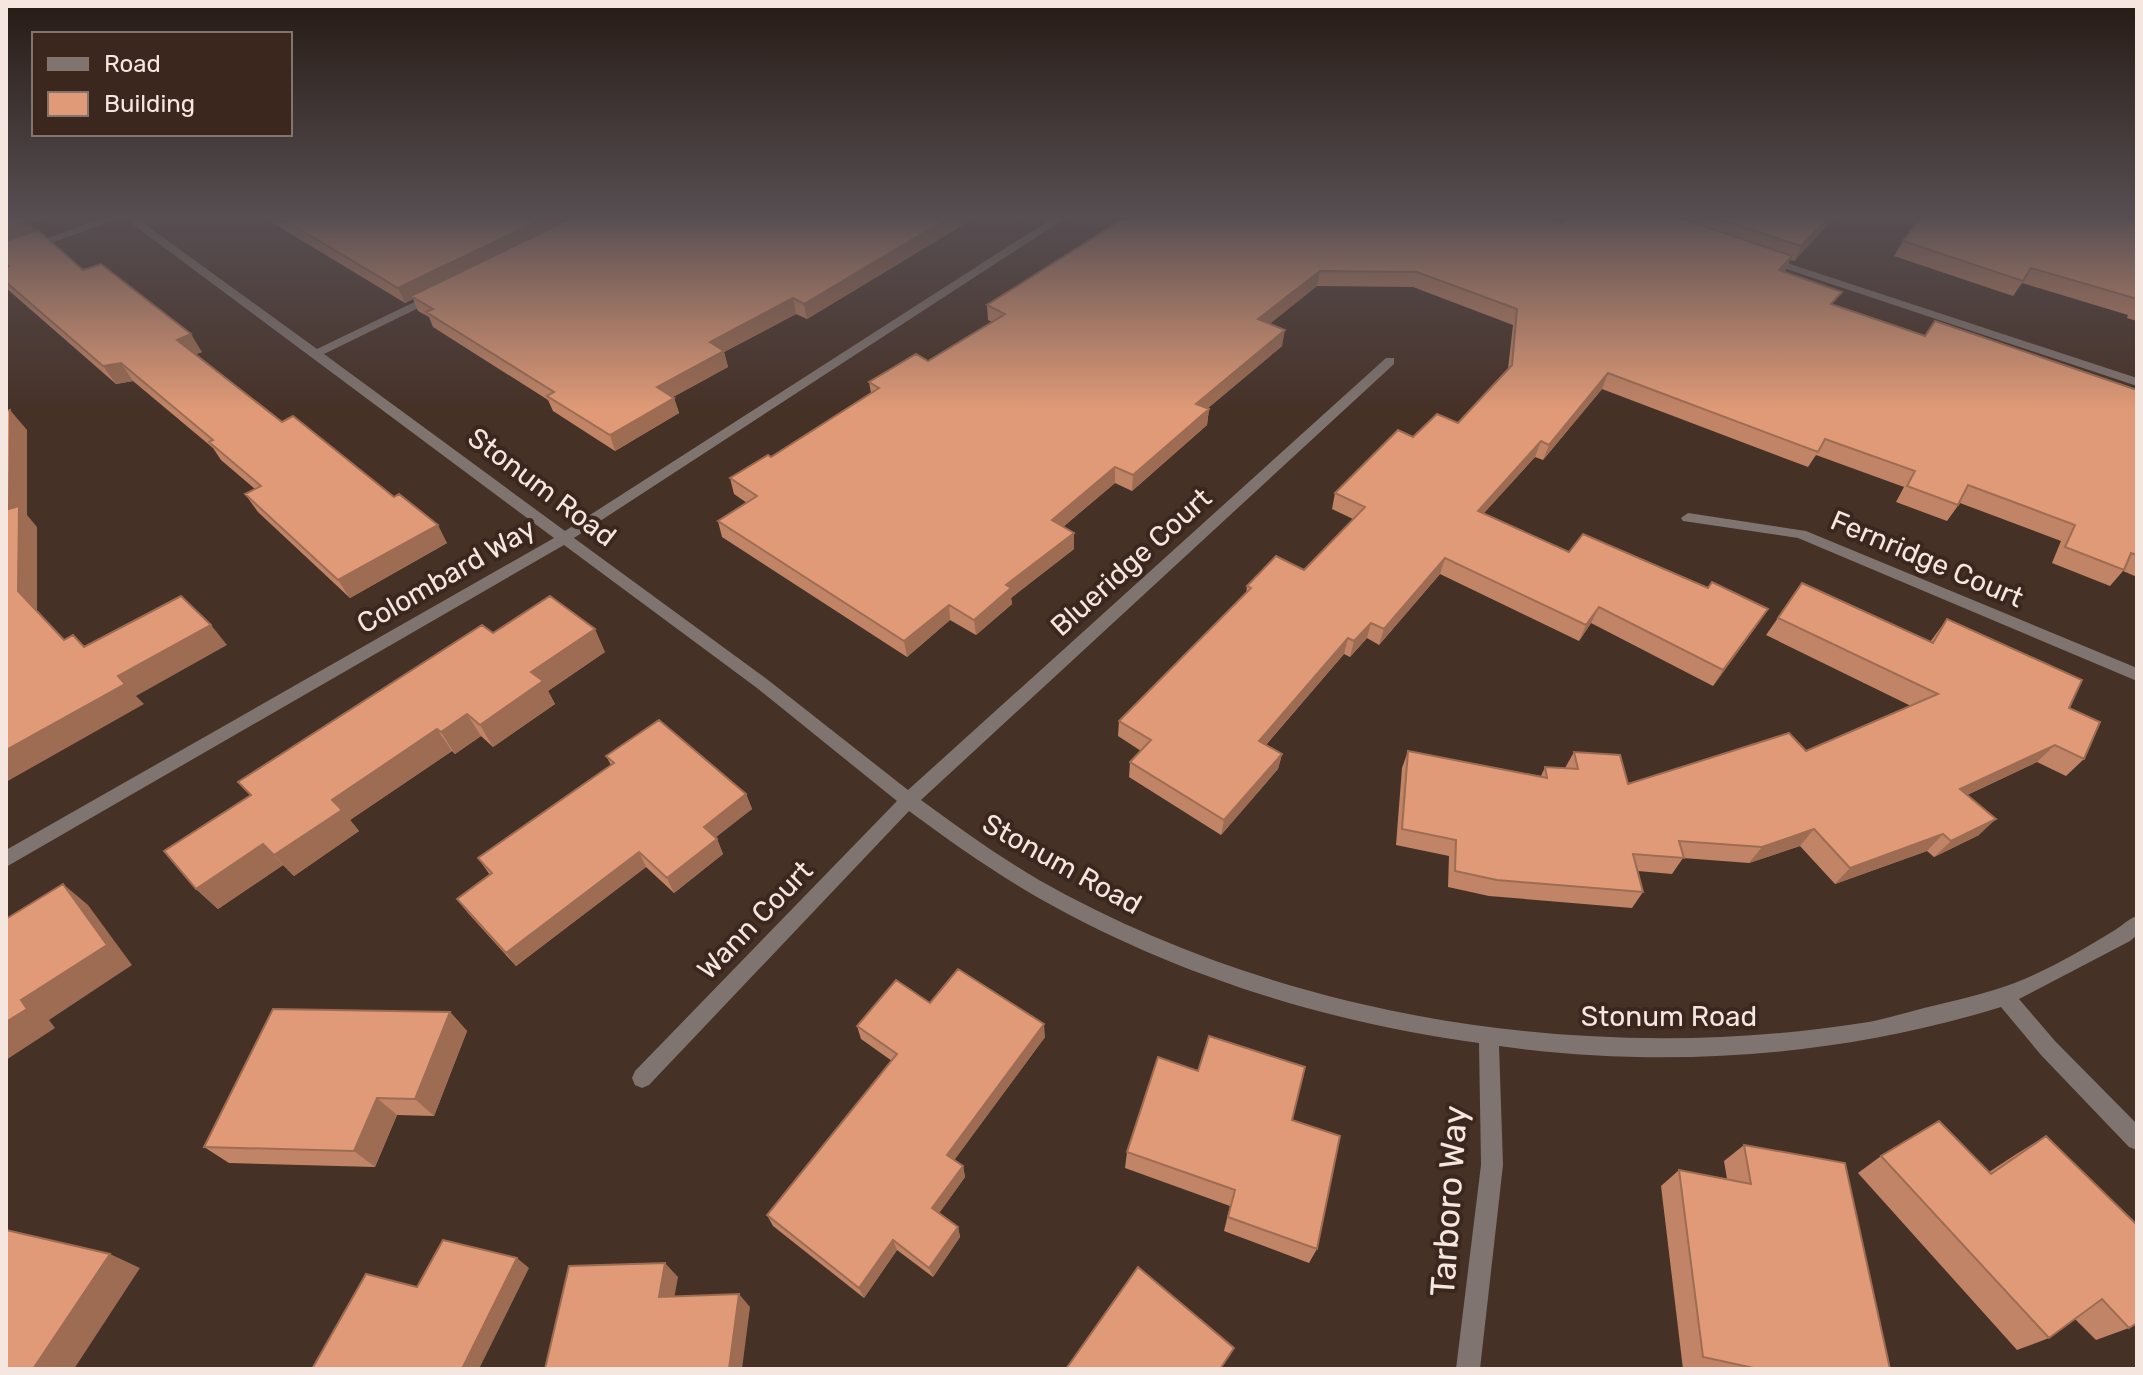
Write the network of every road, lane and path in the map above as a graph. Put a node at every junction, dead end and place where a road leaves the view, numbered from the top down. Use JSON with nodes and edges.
{"nodes":[{"id":1,"x":218,"y":281,"type":"edge"},
{"id":2,"x":963,"y":281,"type":"edge"},
{"id":3,"x":1833,"y":281,"type":"edge"},
{"id":4,"x":444,"y":292,"type":"edge"},
{"id":5,"x":318,"y":353,"type":"junction"},
{"id":6,"x":1390,"y":361,"type":"dead end"},
{"id":7,"x":2137,"y":382,"type":"edge"},
{"id":8,"x":1688,"y":518,"type":"dead end"},
{"id":9,"x":563,"y":539,"type":"junction"},
{"id":10,"x":2137,"y":675,"type":"edge"},
{"id":11,"x":908,"y":801,"type":"junction"},
{"id":12,"x":6,"y":859,"type":"edge"},
{"id":13,"x":2137,"y":924,"type":"edge"},
{"id":14,"x":2004,"y":996,"type":"junction"},
{"id":15,"x":1489,"y":1037,"type":"junction"},
{"id":16,"x":642,"y":1078,"type":"dead end"},
{"id":17,"x":2137,"y":1139,"type":"edge"},
{"id":18,"x":1468,"y":1369,"type":"edge"}],
"edges":[{"from":1,"to":5,"type":"street","name":"Stonum Road"},
{"from":2,"to":9,"type":"street","name":"Colombard Way"},
{"from":3,"to":7,"type":"street"},
{"from":4,"to":5,"type":"street"},
{"from":5,"to":9,"type":"street","name":"Stonum Road"},
{"from":6,"to":11,"type":"street","name":"Blueridge Court"},
{"from":8,"to":10,"type":"street","name":"Fernridge Court"},
{"from":9,"to":11,"type":"street","name":"Stonum Road"},
{"from":9,"to":12,"type":"street","name":"Colombard Way"},
{"from":11,"to":15,"type":"street","name":"Stonum Road"},
{"from":11,"to":16,"type":"street","name":"Wann Court"},
{"from":13,"to":14,"type":"street","name":"Stonum Road"},
{"from":14,"to":15,"type":"street","name":"Stonum Road"},
{"from":14,"to":17,"type":"street"},
{"from":15,"to":18,"type":"street","name":"Tarboro Way"}]}
